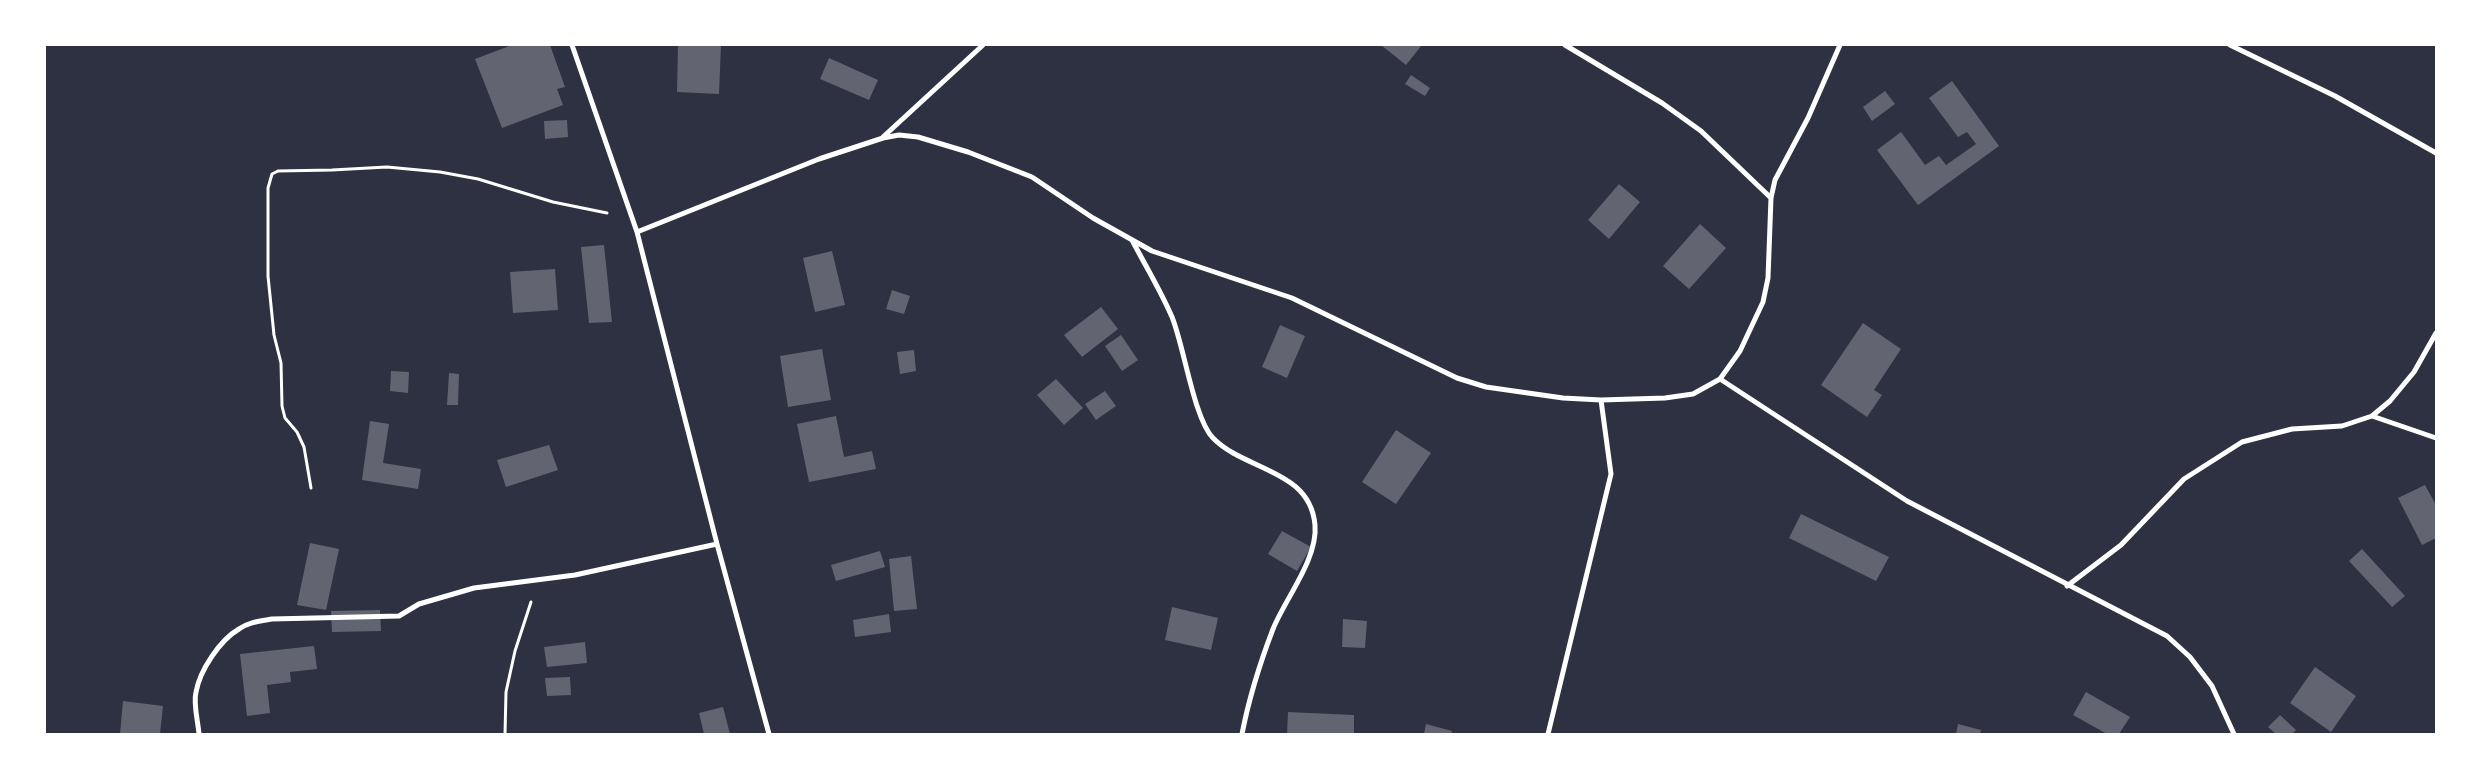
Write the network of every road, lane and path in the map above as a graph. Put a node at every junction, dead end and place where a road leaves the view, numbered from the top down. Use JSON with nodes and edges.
{"nodes":[{"id":1,"x":572,"y":45,"type":"edge"},
{"id":2,"x":983,"y":45,"type":"edge"},
{"id":3,"x":1565,"y":45,"type":"edge"},
{"id":4,"x":1840,"y":45,"type":"edge"},
{"id":5,"x":2230,"y":45,"type":"edge"},
{"id":6,"x":883,"y":138,"type":"junction"},
{"id":7,"x":2436,"y":153,"type":"edge"},
{"id":8,"x":1771,"y":198,"type":"junction"},
{"id":9,"x":632,"y":219,"type":"junction"},
{"id":10,"x":637,"y":232,"type":"junction"},
{"id":11,"x":1132,"y":240,"type":"junction"},
{"id":12,"x":2436,"y":334,"type":"edge"},
{"id":13,"x":1720,"y":379,"type":"junction"},
{"id":14,"x":1601,"y":400,"type":"junction"},
{"id":15,"x":2372,"y":416,"type":"junction"},
{"id":16,"x":2436,"y":438,"type":"edge"},
{"id":17,"x":311,"y":488,"type":"dead end"},
{"id":18,"x":717,"y":544,"type":"junction"},
{"id":19,"x":539,"y":580,"type":"junction"},
{"id":20,"x":2067,"y":586,"type":"junction"},
{"id":21,"x":199,"y":734,"type":"edge"},
{"id":22,"x":505,"y":734,"type":"edge"},
{"id":23,"x":769,"y":734,"type":"edge"},
{"id":24,"x":1242,"y":734,"type":"edge"},
{"id":25,"x":1548,"y":734,"type":"edge"},
{"id":26,"x":2234,"y":734,"type":"edge"}],
"edges":[{"from":1,"to":9,"type":"street"},
{"from":2,"to":6,"type":"street"},
{"from":3,"to":8,"type":"street"},
{"from":4,"to":8,"type":"street"},
{"from":5,"to":7,"type":"street"},
{"from":6,"to":10,"type":"street"},
{"from":6,"to":11,"type":"street"},
{"from":8,"to":13,"type":"street"},
{"from":9,"to":10,"type":"street"},
{"from":9,"to":17,"type":"path"},
{"from":10,"to":18,"type":"street"},
{"from":11,"to":14,"type":"street"},
{"from":11,"to":24,"type":"street"},
{"from":12,"to":15,"type":"street"},
{"from":13,"to":14,"type":"street"},
{"from":13,"to":20,"type":"street"},
{"from":14,"to":25,"type":"street"},
{"from":15,"to":16,"type":"street"},
{"from":15,"to":20,"type":"street"},
{"from":18,"to":19,"type":"street"},
{"from":18,"to":23,"type":"street"},
{"from":19,"to":21,"type":"street"},
{"from":19,"to":22,"type":"path"},
{"from":20,"to":26,"type":"street"}]}
